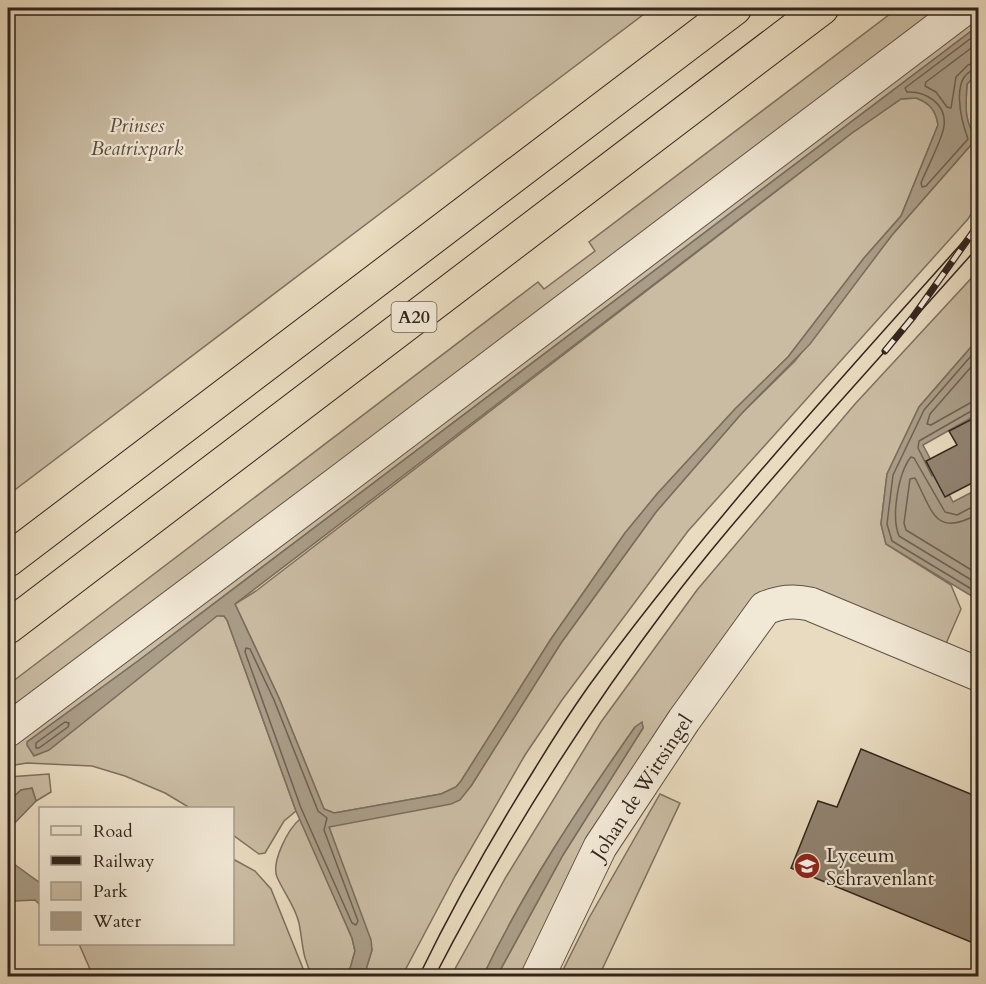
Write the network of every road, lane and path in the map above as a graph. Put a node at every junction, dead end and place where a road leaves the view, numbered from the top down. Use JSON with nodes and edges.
{"nodes":[{"id":1,"x":735,"y":8,"type":"edge"},
{"id":2,"x":822,"y":8,"type":"edge"},
{"id":3,"x":965,"y":8,"type":"edge"},
{"id":4,"x":8,"y":560,"type":"edge"},
{"id":5,"x":8,"y":627,"type":"edge"},
{"id":6,"x":978,"y":674,"type":"edge"},
{"id":7,"x":8,"y":730,"type":"edge"},
{"id":8,"x":538,"y":976,"type":"edge"}],
"edges":[{"from":1,"to":4,"type":"highway","number":"A20"},
{"from":2,"to":5,"type":"highway","number":"A20"},
{"from":3,"to":7,"type":"street"},
{"from":6,"to":8,"type":"street","name":"Johan de Wittsingel"}]}
